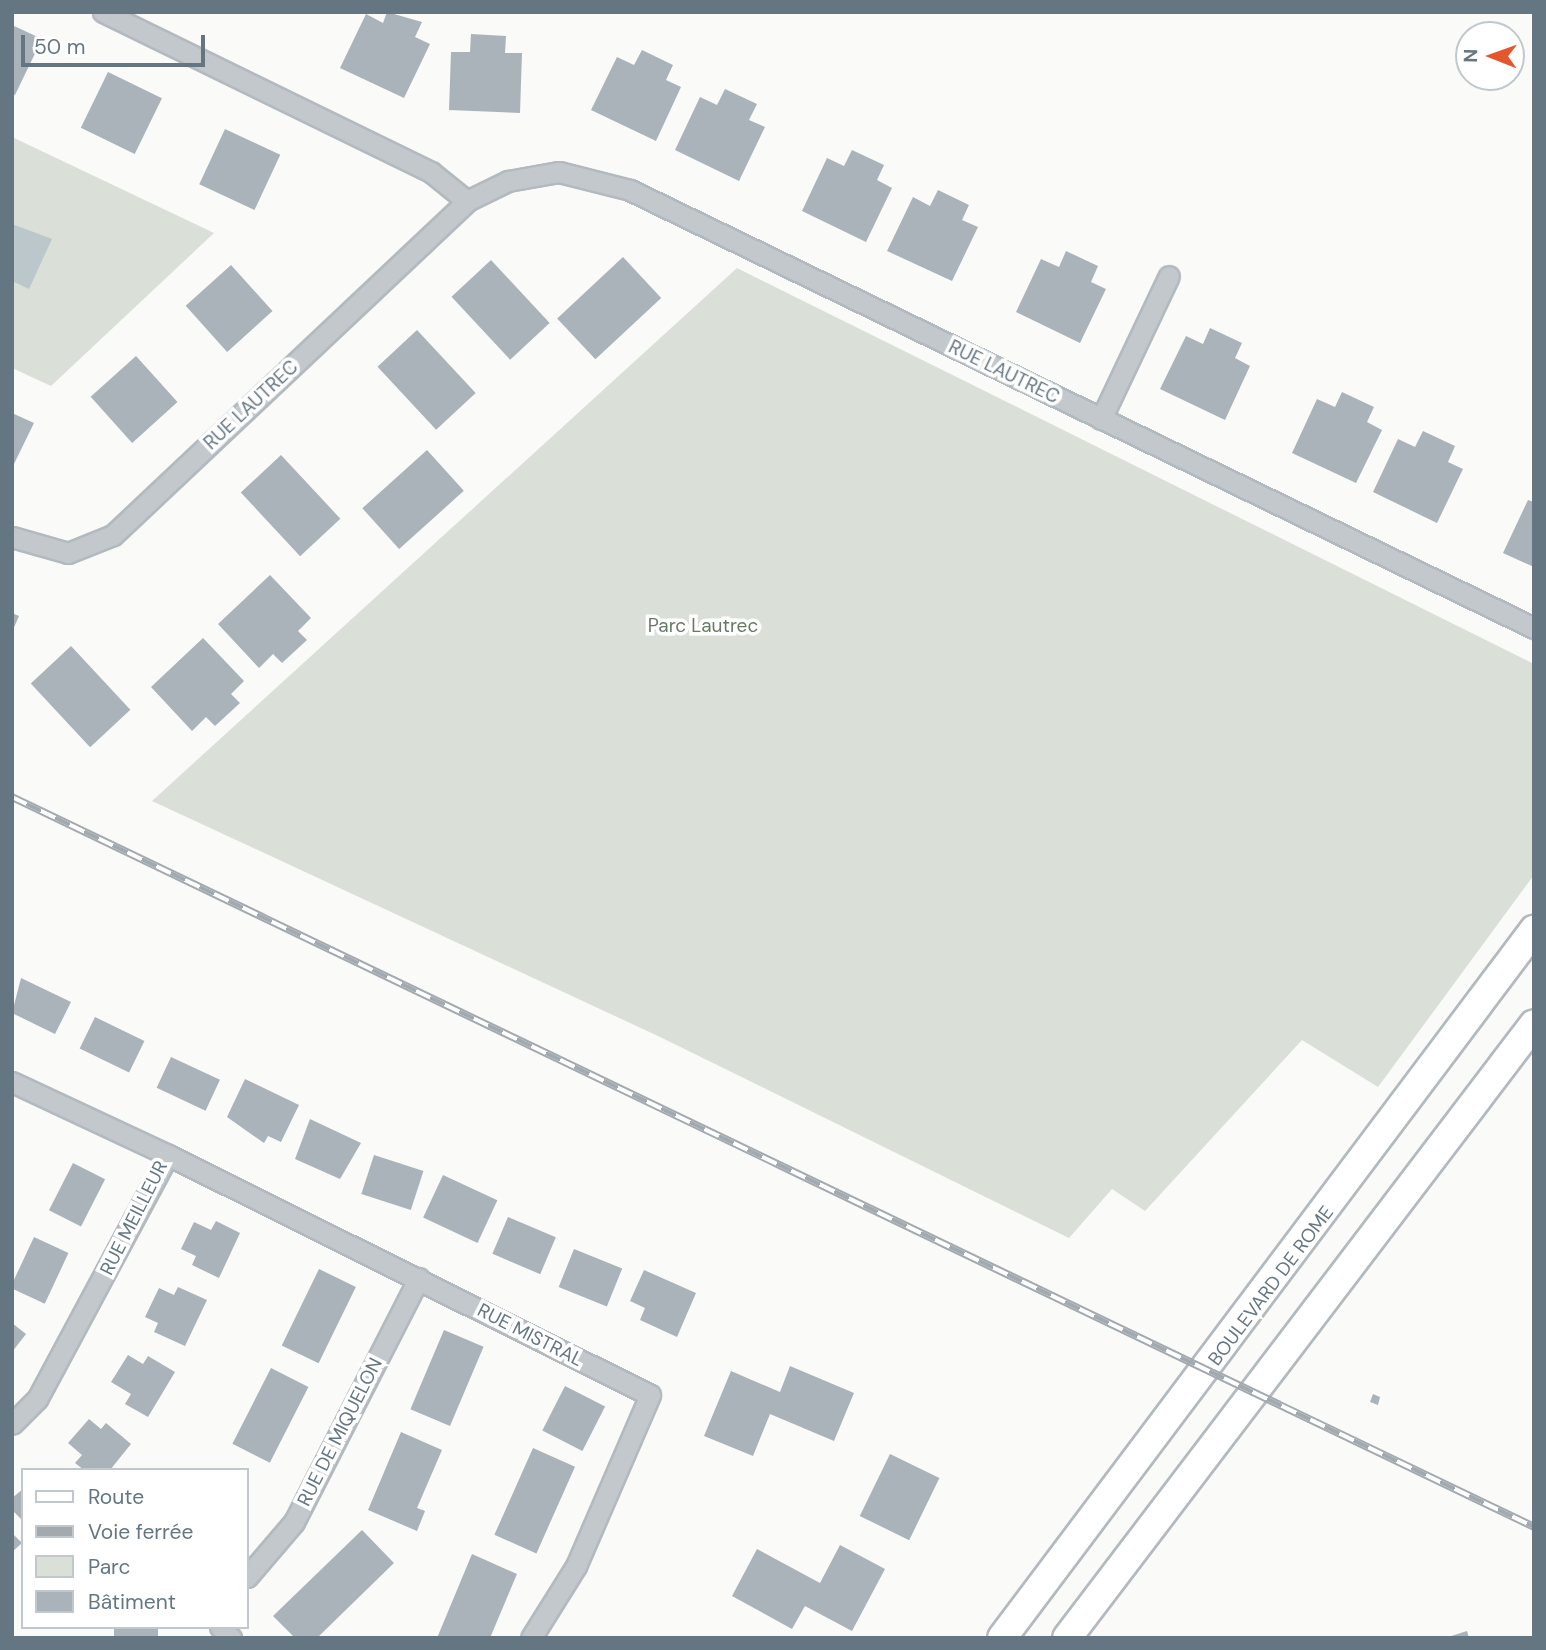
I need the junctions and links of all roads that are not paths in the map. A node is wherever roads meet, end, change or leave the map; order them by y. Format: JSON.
{"nodes":[{"id":1,"x":103,"y":12,"type":"edge"},
{"id":2,"x":467,"y":201,"type":"junction"},
{"id":3,"x":1169,"y":276,"type":"dead end"},
{"id":4,"x":1101,"y":419,"type":"junction"},
{"id":5,"x":12,"y":537,"type":"edge"},
{"id":6,"x":1534,"y":628,"type":"edge"},
{"id":7,"x":1534,"y":930,"type":"edge"},
{"id":8,"x":1534,"y":1024,"type":"edge"},
{"id":9,"x":12,"y":1082,"type":"edge"},
{"id":10,"x":168,"y":1155,"type":"junction"},
{"id":11,"x":419,"y":1278,"type":"junction"},
{"id":12,"x":12,"y":1424,"type":"edge"},
{"id":13,"x":248,"y":1576,"type":"edge"},
{"id":14,"x":531,"y":1638,"type":"edge"},
{"id":15,"x":1002,"y":1638,"type":"edge"},
{"id":16,"x":1067,"y":1638,"type":"edge"}],
"edges":[{"from":1,"to":2,"type":"street"},
{"from":2,"to":4,"type":"street","name":"RUE LAUTREC"},
{"from":2,"to":5,"type":"street","name":"RUE LAUTREC"},
{"from":3,"to":4,"type":"street"},
{"from":4,"to":6,"type":"street","name":"RUE LAUTREC"},
{"from":7,"to":15,"type":"main road","name":"BOULEVARD DE ROME"},
{"from":8,"to":16,"type":"main road"},
{"from":9,"to":10,"type":"street","name":"RUE MEILLEUR"},
{"from":10,"to":11,"type":"street","name":"RUE MISTRAL"},
{"from":10,"to":12,"type":"street","name":"RUE MEILLEUR"},
{"from":11,"to":13,"type":"street","name":"RUE DE MIQUELON"},
{"from":11,"to":14,"type":"street","name":"RUE MISTRAL"}]}
